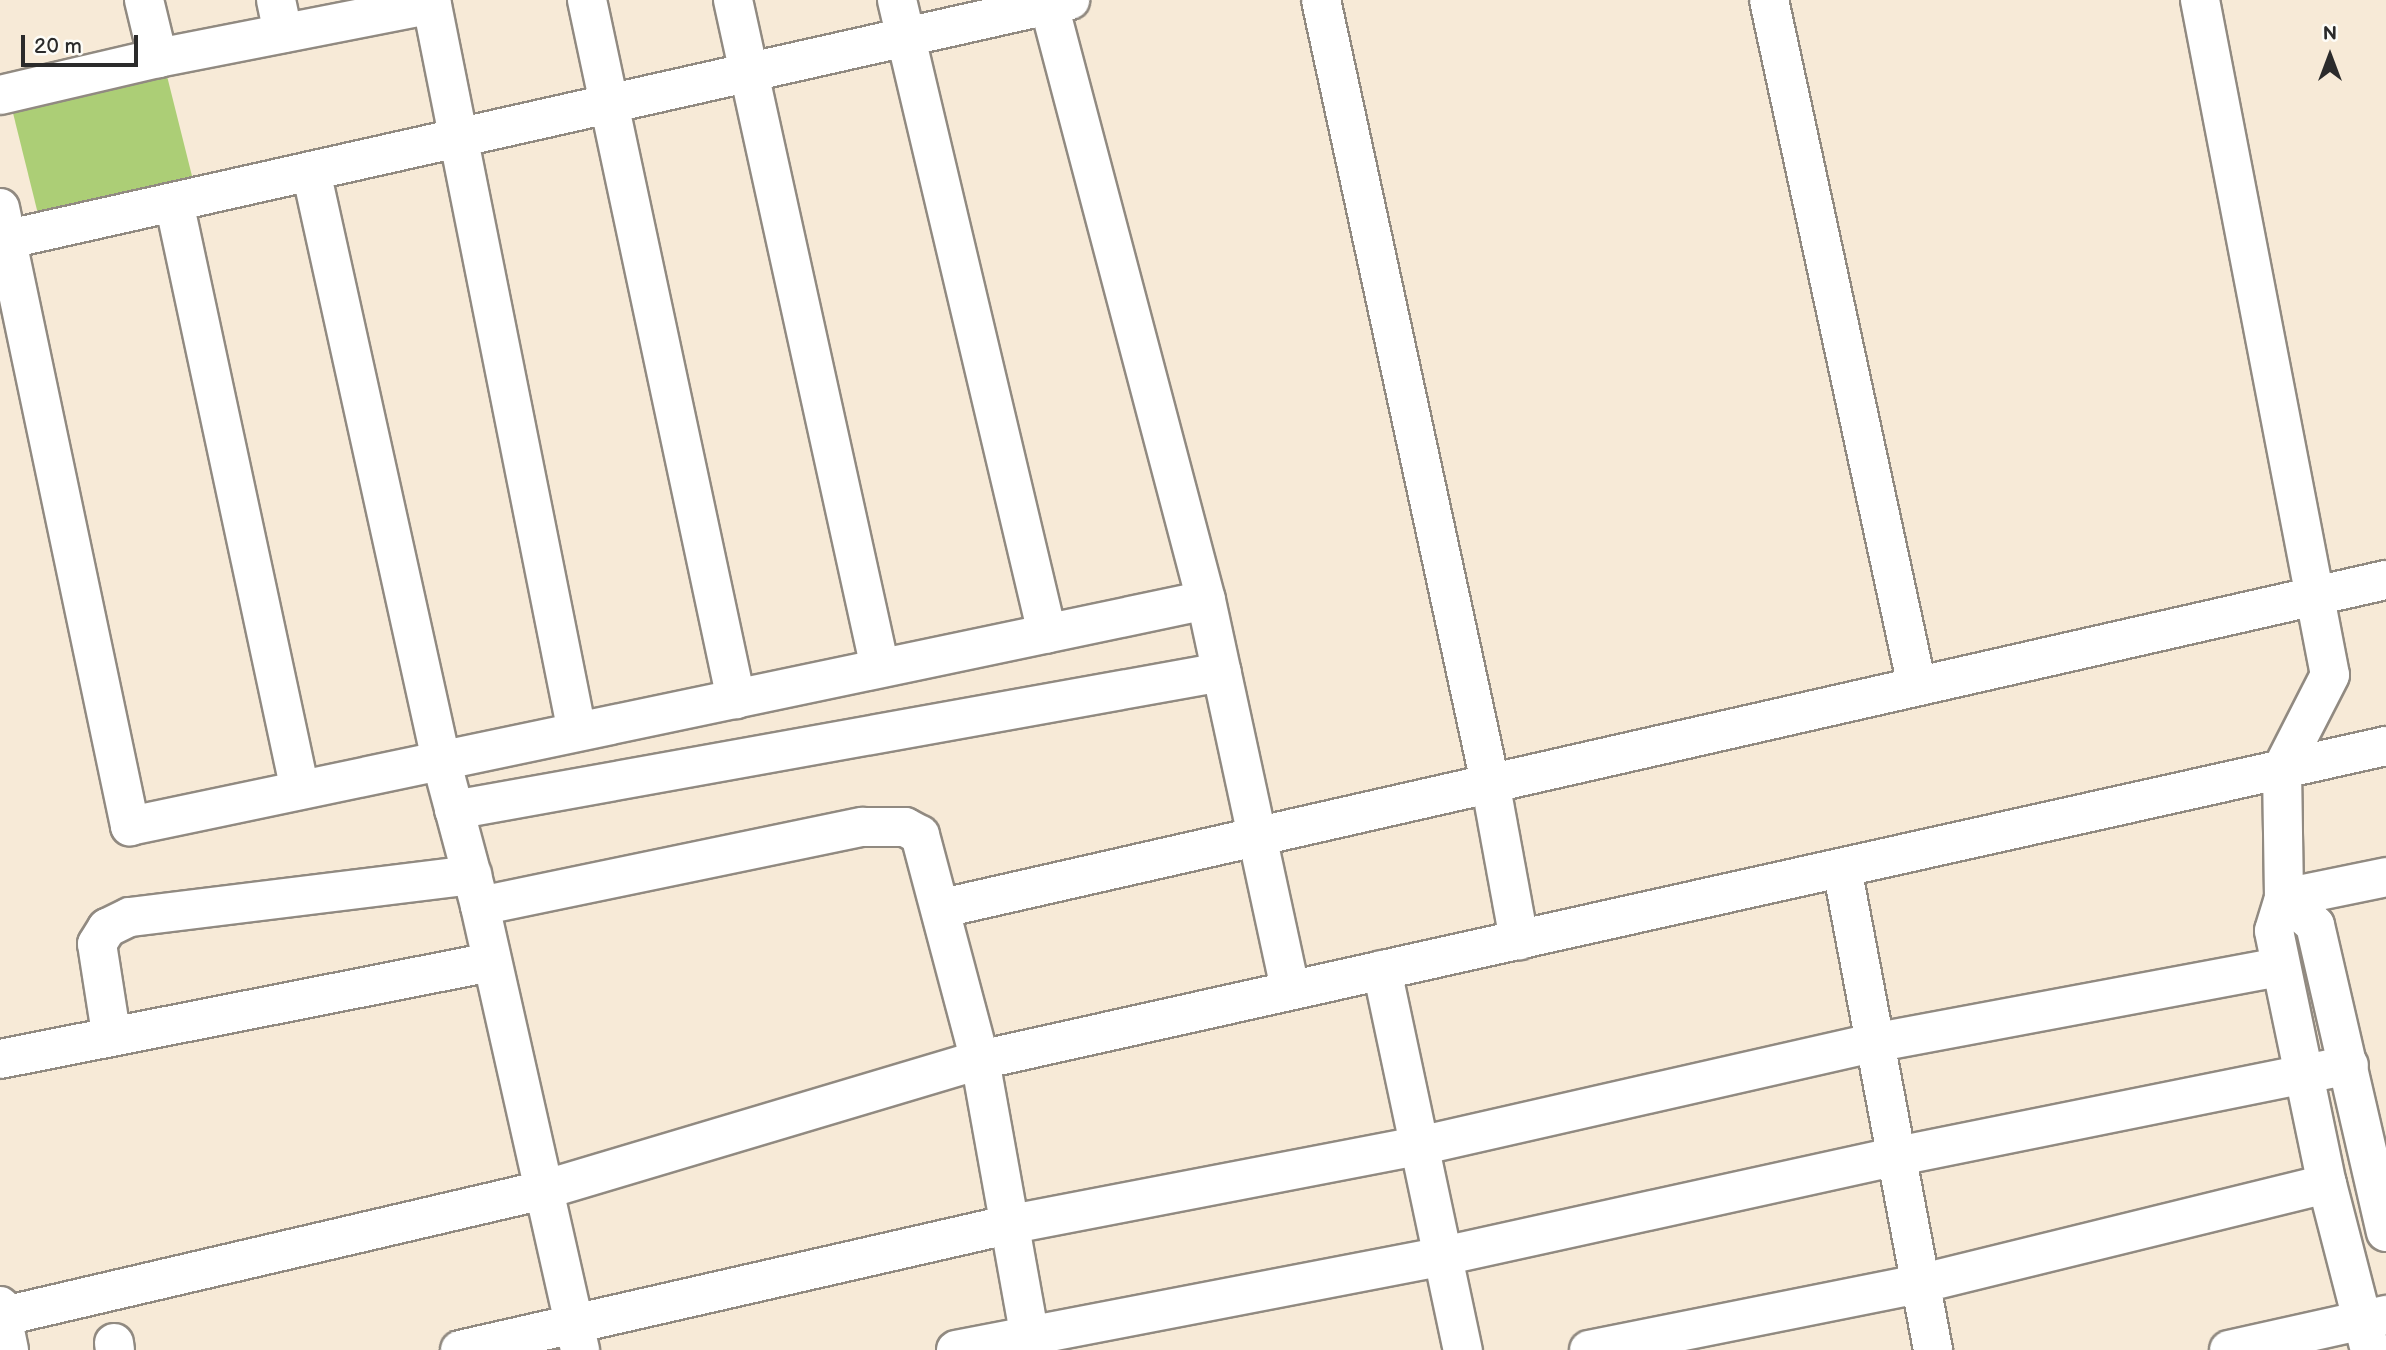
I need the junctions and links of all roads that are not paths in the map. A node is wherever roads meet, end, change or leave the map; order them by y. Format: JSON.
{"nodes":[{"id":1,"x":144,"y":0,"type":"edge"},
{"id":2,"x":587,"y":0,"type":"edge"},
{"id":3,"x":733,"y":0,"type":"edge"},
{"id":4,"x":897,"y":0,"type":"edge"},
{"id":5,"x":1321,"y":0,"type":"edge"},
{"id":6,"x":1769,"y":0,"type":"edge"},
{"id":7,"x":2200,"y":0,"type":"edge"},
{"id":8,"x":432,"y":2,"type":"edge"},
{"id":9,"x":1059,"y":2,"type":"edge"},
{"id":10,"x":280,"y":17,"type":"edge"},
{"id":11,"x":905,"y":37,"type":"junction"},
{"id":12,"x":158,"y":58,"type":"junction"},
{"id":13,"x":748,"y":73,"type":"junction"},
{"id":14,"x":0,"y":95,"type":"edge"},
{"id":15,"x":607,"y":105,"type":"junction"},
{"id":16,"x":458,"y":138,"type":"junction"},
{"id":17,"x":312,"y":171,"type":"junction"},
{"id":18,"x":174,"y":202,"type":"junction"},
{"id":19,"x":2,"y":229,"type":"edge"},
{"id":20,"x":2386,"y":580,"type":"edge"},
{"id":21,"x":2315,"y":596,"type":"junction"},
{"id":22,"x":1206,"y":600,"type":"junction"},
{"id":23,"x":1047,"y":634,"type":"junction"},
{"id":24,"x":880,"y":668,"type":"junction"},
{"id":25,"x":1222,"y":672,"type":"junction"},
{"id":26,"x":1917,"y":686,"type":"junction"},
{"id":27,"x":736,"y":699,"type":"junction"},
{"id":28,"x":577,"y":732,"type":"junction"},
{"id":29,"x":2386,"y":746,"type":"edge"},
{"id":30,"x":441,"y":760,"type":"junction"},
{"id":31,"x":2282,"y":769,"type":"junction"},
{"id":32,"x":1491,"y":787,"type":"junction"},
{"id":33,"x":300,"y":790,"type":"junction"},
{"id":34,"x":454,"y":810,"type":"junction"},
{"id":35,"x":1256,"y":835,"type":"junction"},
{"id":36,"x":1842,"y":868,"type":"junction"},
{"id":37,"x":2386,"y":877,"type":"edge"},
{"id":38,"x":476,"y":891,"type":"junction"},
{"id":39,"x":2284,"y":898,"type":"junction"},
{"id":40,"x":943,"y":908,"type":"junction"},
{"id":41,"x":1519,"y":940,"type":"junction"},
{"id":42,"x":491,"y":962,"type":"junction"},
{"id":43,"x":2280,"y":967,"type":"junction"},
{"id":44,"x":1381,"y":970,"type":"junction"},
{"id":45,"x":1290,"y":990,"type":"junction"},
{"id":46,"x":111,"y":1033,"type":"junction"},
{"id":47,"x":1873,"y":1043,"type":"junction"},
{"id":48,"x":0,"y":1059,"type":"edge"},
{"id":49,"x":980,"y":1060,"type":"junction"},
{"id":50,"x":2349,"y":1065,"type":"junction"},
{"id":51,"x":2306,"y":1074,"type":"junction"},
{"id":52,"x":1419,"y":1146,"type":"junction"},
{"id":53,"x":1893,"y":1157,"type":"junction"},
{"id":54,"x":2328,"y":1184,"type":"junction"},
{"id":55,"x":543,"y":1190,"type":"junction"},
{"id":56,"x":1007,"y":1225,"type":"junction"},
{"id":57,"x":2386,"y":1232,"type":"edge"},
{"id":58,"x":1443,"y":1255,"type":"junction"},
{"id":59,"x":1919,"y":1284,"type":"junction"},
{"id":60,"x":3,"y":1322,"type":"edge"},
{"id":61,"x":2374,"y":1328,"type":"edge"},
{"id":62,"x":578,"y":1338,"type":"edge"},
{"id":63,"x":1031,"y":1342,"type":"edge"},
{"id":64,"x":460,"y":1350,"type":"edge"},
{"id":65,"x":957,"y":1350,"type":"edge"},
{"id":66,"x":1464,"y":1350,"type":"edge"},
{"id":67,"x":1589,"y":1350,"type":"edge"},
{"id":68,"x":1933,"y":1350,"type":"edge"},
{"id":69,"x":2229,"y":1350,"type":"edge"}],
"edges":[{"from":1,"to":12,"type":"street"},
{"from":2,"to":15,"type":"street"},
{"from":3,"to":13,"type":"street"},
{"from":4,"to":11,"type":"street"},
{"from":5,"to":32,"type":"street"},
{"from":6,"to":26,"type":"street"},
{"from":7,"to":21,"type":"street"},
{"from":8,"to":10,"type":"street"},
{"from":8,"to":16,"type":"street"},
{"from":9,"to":11,"type":"street"},
{"from":9,"to":22,"type":"street"},
{"from":10,"to":12,"type":"street"},
{"from":11,"to":13,"type":"street"},
{"from":11,"to":23,"type":"street"},
{"from":12,"to":14,"type":"street"},
{"from":13,"to":15,"type":"street"},
{"from":13,"to":24,"type":"street"},
{"from":15,"to":16,"type":"street"},
{"from":15,"to":27,"type":"street"},
{"from":16,"to":17,"type":"street"},
{"from":16,"to":28,"type":"street"},
{"from":17,"to":18,"type":"street"},
{"from":17,"to":30,"type":"street"},
{"from":18,"to":19,"type":"street"},
{"from":18,"to":33,"type":"street"},
{"from":19,"to":33,"type":"street"},
{"from":20,"to":21,"type":"street"},
{"from":21,"to":26,"type":"street"},
{"from":21,"to":31,"type":"street"},
{"from":22,"to":23,"type":"street"},
{"from":22,"to":25,"type":"street"},
{"from":23,"to":24,"type":"street"},
{"from":24,"to":27,"type":"street"},
{"from":25,"to":34,"type":"street"},
{"from":25,"to":35,"type":"street"},
{"from":26,"to":32,"type":"street"},
{"from":27,"to":28,"type":"street"},
{"from":28,"to":30,"type":"street"},
{"from":29,"to":31,"type":"street"},
{"from":30,"to":33,"type":"street"},
{"from":30,"to":34,"type":"street"},
{"from":31,"to":36,"type":"street"},
{"from":31,"to":39,"type":"street"},
{"from":32,"to":35,"type":"street"},
{"from":32,"to":41,"type":"street"},
{"from":34,"to":38,"type":"street"},
{"from":35,"to":40,"type":"street"},
{"from":35,"to":45,"type":"street"},
{"from":36,"to":41,"type":"street"},
{"from":36,"to":47,"type":"street"},
{"from":37,"to":39,"type":"street"},
{"from":38,"to":40,"type":"street"},
{"from":38,"to":42,"type":"street"},
{"from":38,"to":46,"type":"street"},
{"from":39,"to":43,"type":"street"},
{"from":39,"to":50,"type":"street"},
{"from":40,"to":49,"type":"street"},
{"from":41,"to":44,"type":"street"},
{"from":42,"to":46,"type":"street"},
{"from":42,"to":55,"type":"street"},
{"from":43,"to":47,"type":"street"},
{"from":43,"to":51,"type":"street"},
{"from":44,"to":45,"type":"street"},
{"from":44,"to":52,"type":"street"},
{"from":45,"to":49,"type":"street"},
{"from":46,"to":48,"type":"street"},
{"from":47,"to":52,"type":"street"},
{"from":47,"to":53,"type":"street"},
{"from":49,"to":55,"type":"street"},
{"from":49,"to":56,"type":"street"},
{"from":50,"to":51,"type":"street"},
{"from":50,"to":57,"type":"street"},
{"from":51,"to":53,"type":"street"},
{"from":51,"to":54,"type":"street"},
{"from":52,"to":56,"type":"street"},
{"from":52,"to":58,"type":"street"},
{"from":53,"to":58,"type":"street"},
{"from":53,"to":59,"type":"street"},
{"from":54,"to":59,"type":"street"},
{"from":54,"to":61,"type":"street"},
{"from":55,"to":60,"type":"street"},
{"from":55,"to":62,"type":"street"},
{"from":56,"to":62,"type":"street"},
{"from":56,"to":63,"type":"street"},
{"from":58,"to":63,"type":"street"},
{"from":58,"to":66,"type":"street"},
{"from":59,"to":67,"type":"street"},
{"from":59,"to":68,"type":"street"},
{"from":61,"to":69,"type":"street"},
{"from":62,"to":64,"type":"street"},
{"from":63,"to":65,"type":"street"}]}
